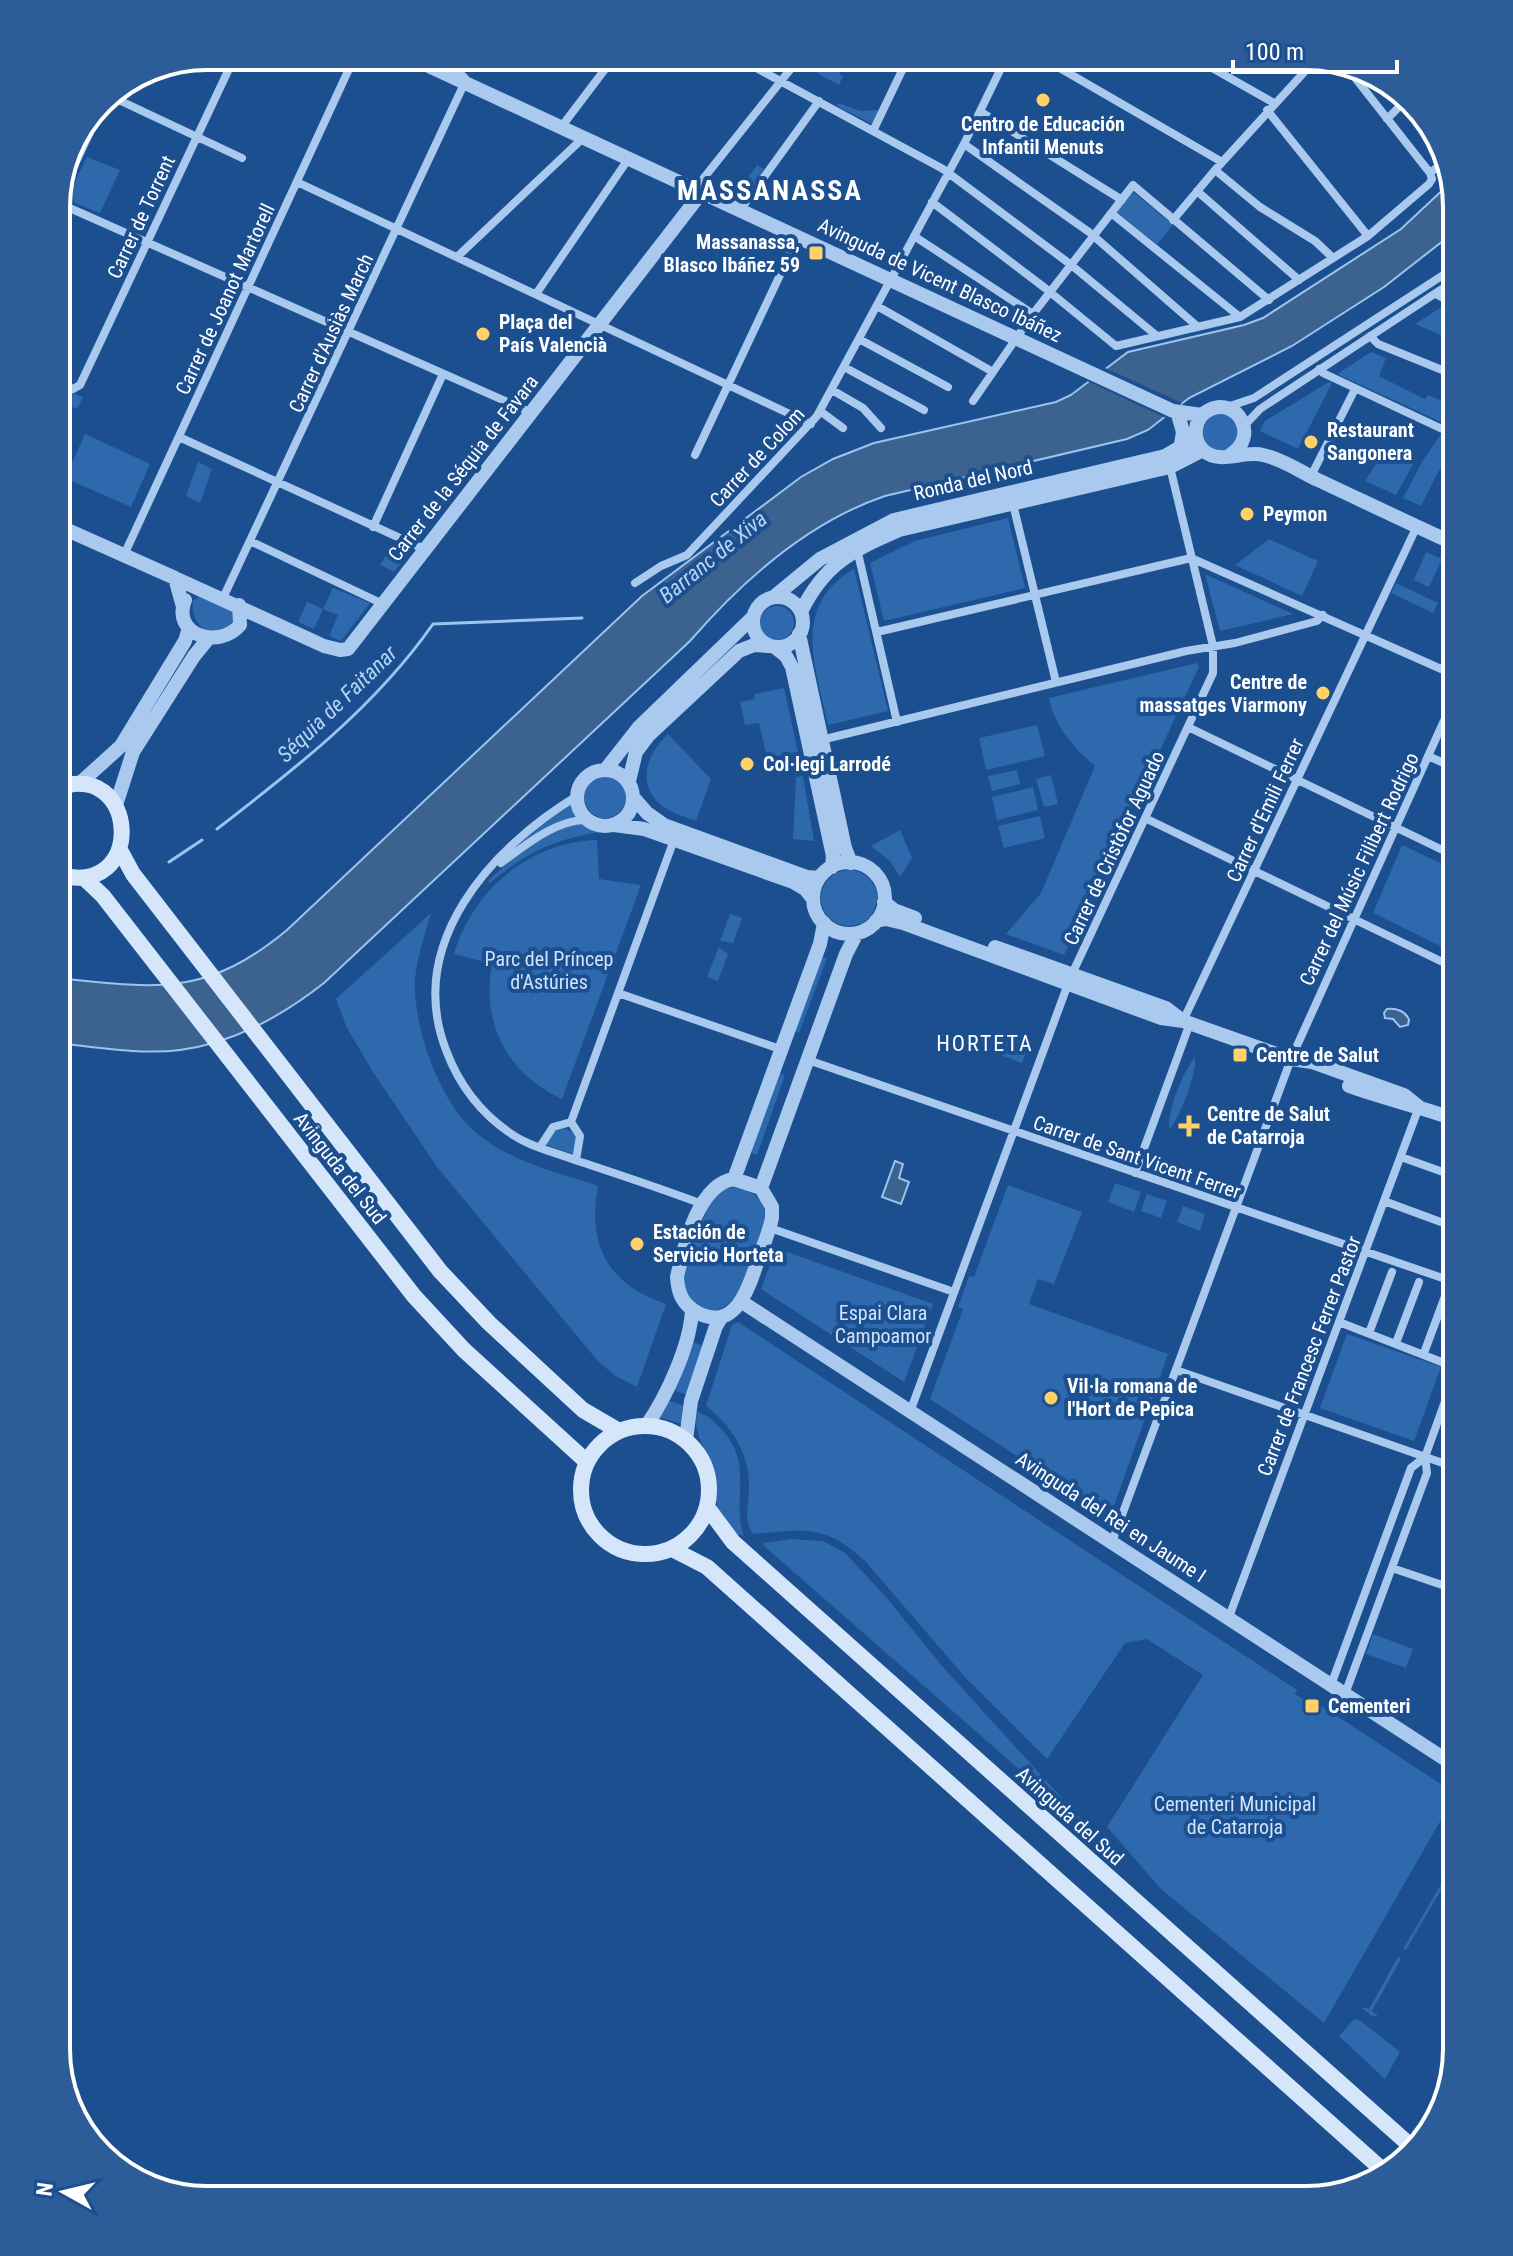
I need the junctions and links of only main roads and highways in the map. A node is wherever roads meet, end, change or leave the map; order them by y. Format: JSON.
{"nodes":[{"id":1,"x":70,"y":786,"type":"edge"},
{"id":2,"x":120,"y":850,"type":"junction"},
{"id":3,"x":70,"y":878,"type":"edge"},
{"id":4,"x":84,"y":878,"type":"junction"},
{"id":5,"x":619,"y":1431,"type":"junction"},
{"id":6,"x":587,"y":1462,"type":"junction"},
{"id":7,"x":707,"y":1507,"type":"junction"},
{"id":8,"x":672,"y":1549,"type":"junction"},
{"id":9,"x":1406,"y":2142,"type":"edge"},
{"id":10,"x":1378,"y":2166,"type":"edge"}],
"edges":[{"from":1,"to":2,"type":"main road"},
{"from":2,"to":4,"type":"main road"},
{"from":2,"to":5,"type":"main road","name":"Avinguda del Sud"},
{"from":3,"to":4,"type":"main road"},
{"from":4,"to":6,"type":"main road","name":"Avinguda del Sud"},
{"from":5,"to":6,"type":"main road"},
{"from":5,"to":7,"type":"main road"},
{"from":6,"to":8,"type":"main road"},
{"from":7,"to":8,"type":"main road"},
{"from":7,"to":9,"type":"main road","name":"Avinguda del Sud"},
{"from":8,"to":10,"type":"main road"}]}
